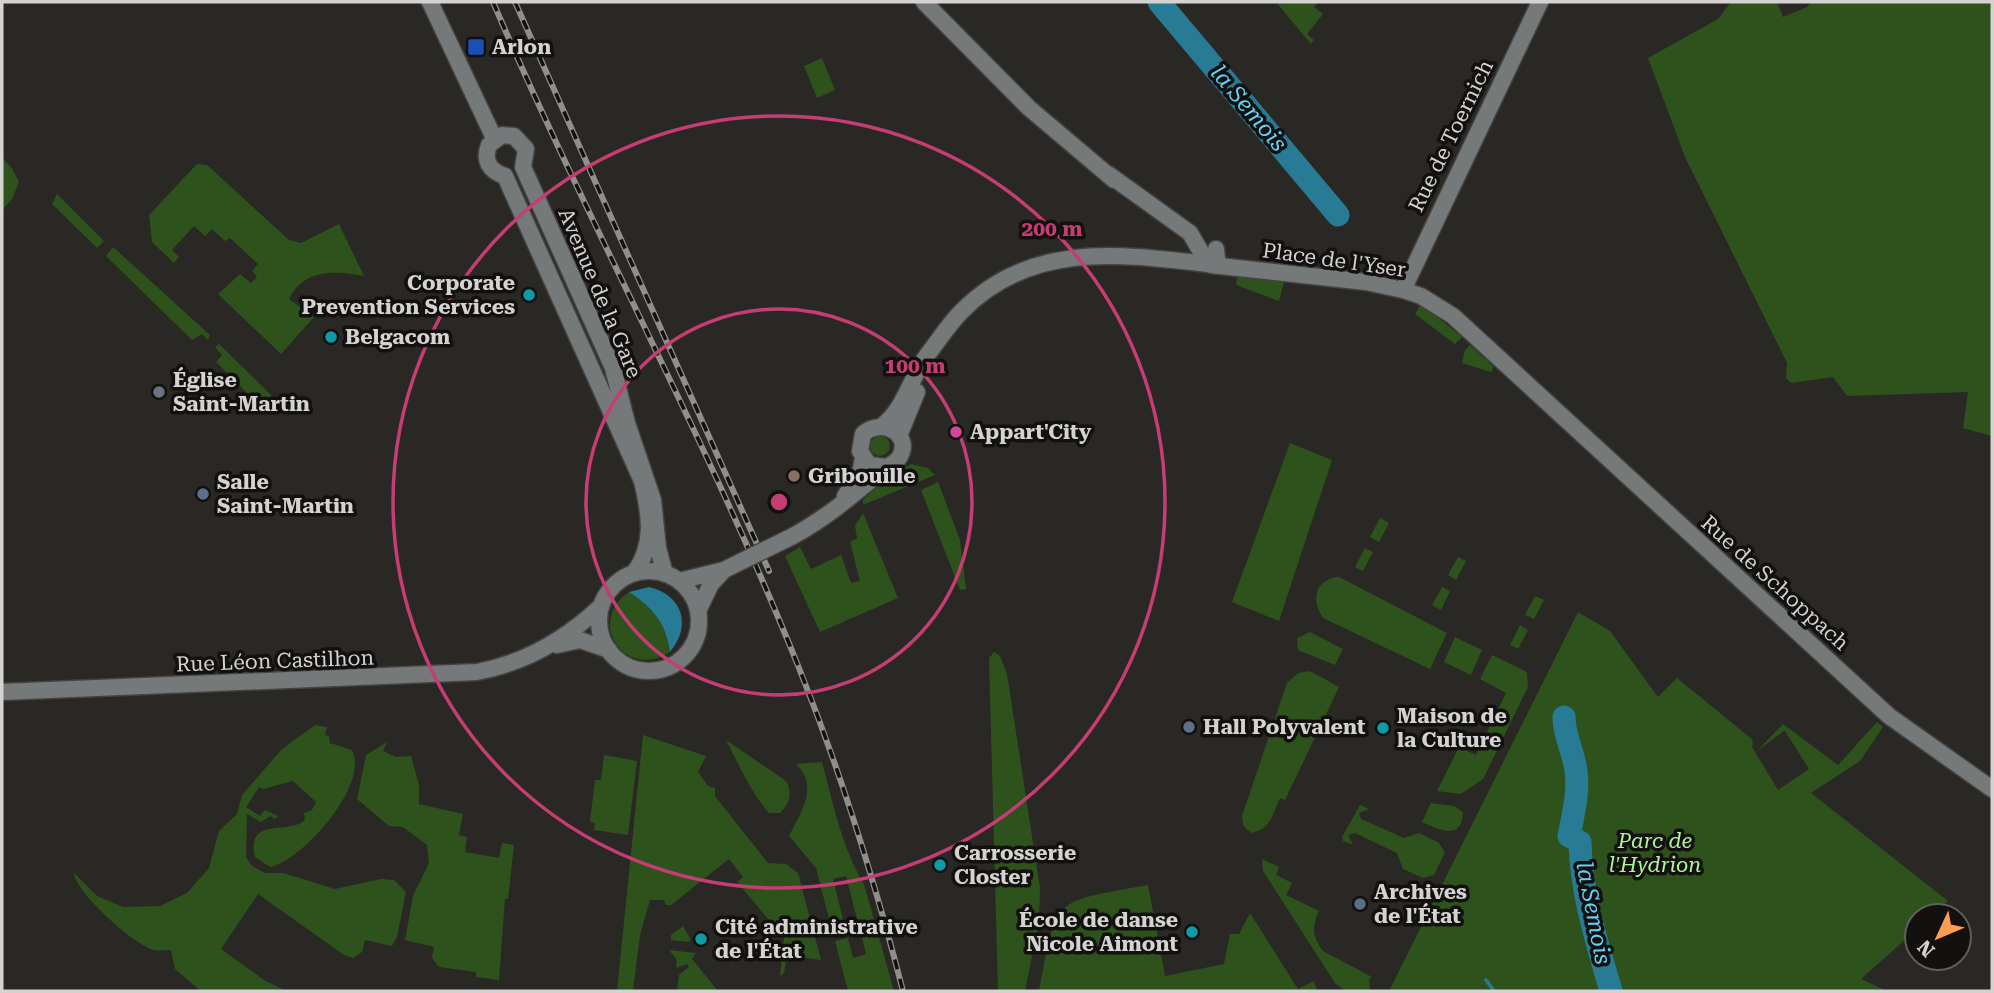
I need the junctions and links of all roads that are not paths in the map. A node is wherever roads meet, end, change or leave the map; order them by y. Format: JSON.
{"nodes":[{"id":1,"x":429,"y":2,"type":"edge"},
{"id":2,"x":924,"y":2,"type":"edge"},
{"id":3,"x":1541,"y":2,"type":"edge"},
{"id":4,"x":490,"y":144,"type":"junction"},
{"id":5,"x":1082,"y":153,"type":"junction"},
{"id":6,"x":1108,"y":174,"type":"junction"},
{"id":7,"x":1171,"y":260,"type":"junction"},
{"id":8,"x":1212,"y":260,"type":"junction"},
{"id":9,"x":1403,"y":290,"type":"junction"},
{"id":10,"x":936,"y":344,"type":"junction"},
{"id":11,"x":1540,"y":395,"type":"joint"},
{"id":12,"x":883,"y":425,"type":"junction"},
{"id":13,"x":899,"y":436,"type":"junction"},
{"id":14,"x":863,"y":458,"type":"junction"},
{"id":15,"x":886,"y":467,"type":"junction"},
{"id":16,"x":837,"y":508,"type":"junction"},
{"id":17,"x":724,"y":570,"type":"junction"},
{"id":18,"x":634,"y":573,"type":"junction"},
{"id":19,"x":672,"y":577,"type":"junction"},
{"id":20,"x":601,"y":606,"type":"junction"},
{"id":21,"x":698,"y":611,"type":"junction"},
{"id":22,"x":544,"y":649,"type":"junction"},
{"id":23,"x":609,"y":650,"type":"junction"},
{"id":24,"x":2,"y":692,"type":"edge"},
{"id":25,"x":1992,"y":789,"type":"edge"}],
"edges":[{"from":1,"to":4,"type":"main road","name":"Avenue de la Gare"},
{"from":2,"to":5,"type":"main road"},
{"from":3,"to":9,"type":"main road","name":"Rue de Toernich"},
{"from":4,"to":18,"type":"main road","name":"Avenue de la Gare"},
{"from":4,"to":19,"type":"main road","name":"Avenue de la Gare"},
{"from":5,"to":6,"type":"main road"},
{"from":5,"to":8,"type":"main road"},
{"from":6,"to":7,"type":"main road"},
{"from":6,"to":8,"type":"main road"},
{"from":7,"to":8,"type":"main road"},
{"from":7,"to":10,"type":"main road"},
{"from":8,"to":9,"type":"main road","name":"Place de l'Yser"},
{"from":9,"to":11,"type":"main road","name":"Place de l'Yser"},
{"from":10,"to":12,"type":"main road"},
{"from":10,"to":13,"type":"main road"},
{"from":11,"to":25,"type":"main road","name":"Rue de Schoppach"},
{"from":12,"to":13,"type":"main road"},
{"from":12,"to":14,"type":"main road"},
{"from":13,"to":15,"type":"main road"},
{"from":14,"to":15,"type":"main road"},
{"from":14,"to":16,"type":"main road"},
{"from":15,"to":16,"type":"main road"},
{"from":16,"to":17,"type":"main road","bridge":true},
{"from":17,"to":19,"type":"main road"},
{"from":17,"to":21,"type":"main road"},
{"from":18,"to":19,"type":"main road"},
{"from":18,"to":20,"type":"main road"},
{"from":19,"to":21,"type":"main road"},
{"from":20,"to":22,"type":"main road","name":"Rue Léon Castilhon"},
{"from":20,"to":23,"type":"main road"},
{"from":21,"to":23,"type":"main road"},
{"from":22,"to":23,"type":"main road","name":"Rue Léon Castilhon"},
{"from":22,"to":24,"type":"main road","name":"Rue Léon Castilhon"}]}
